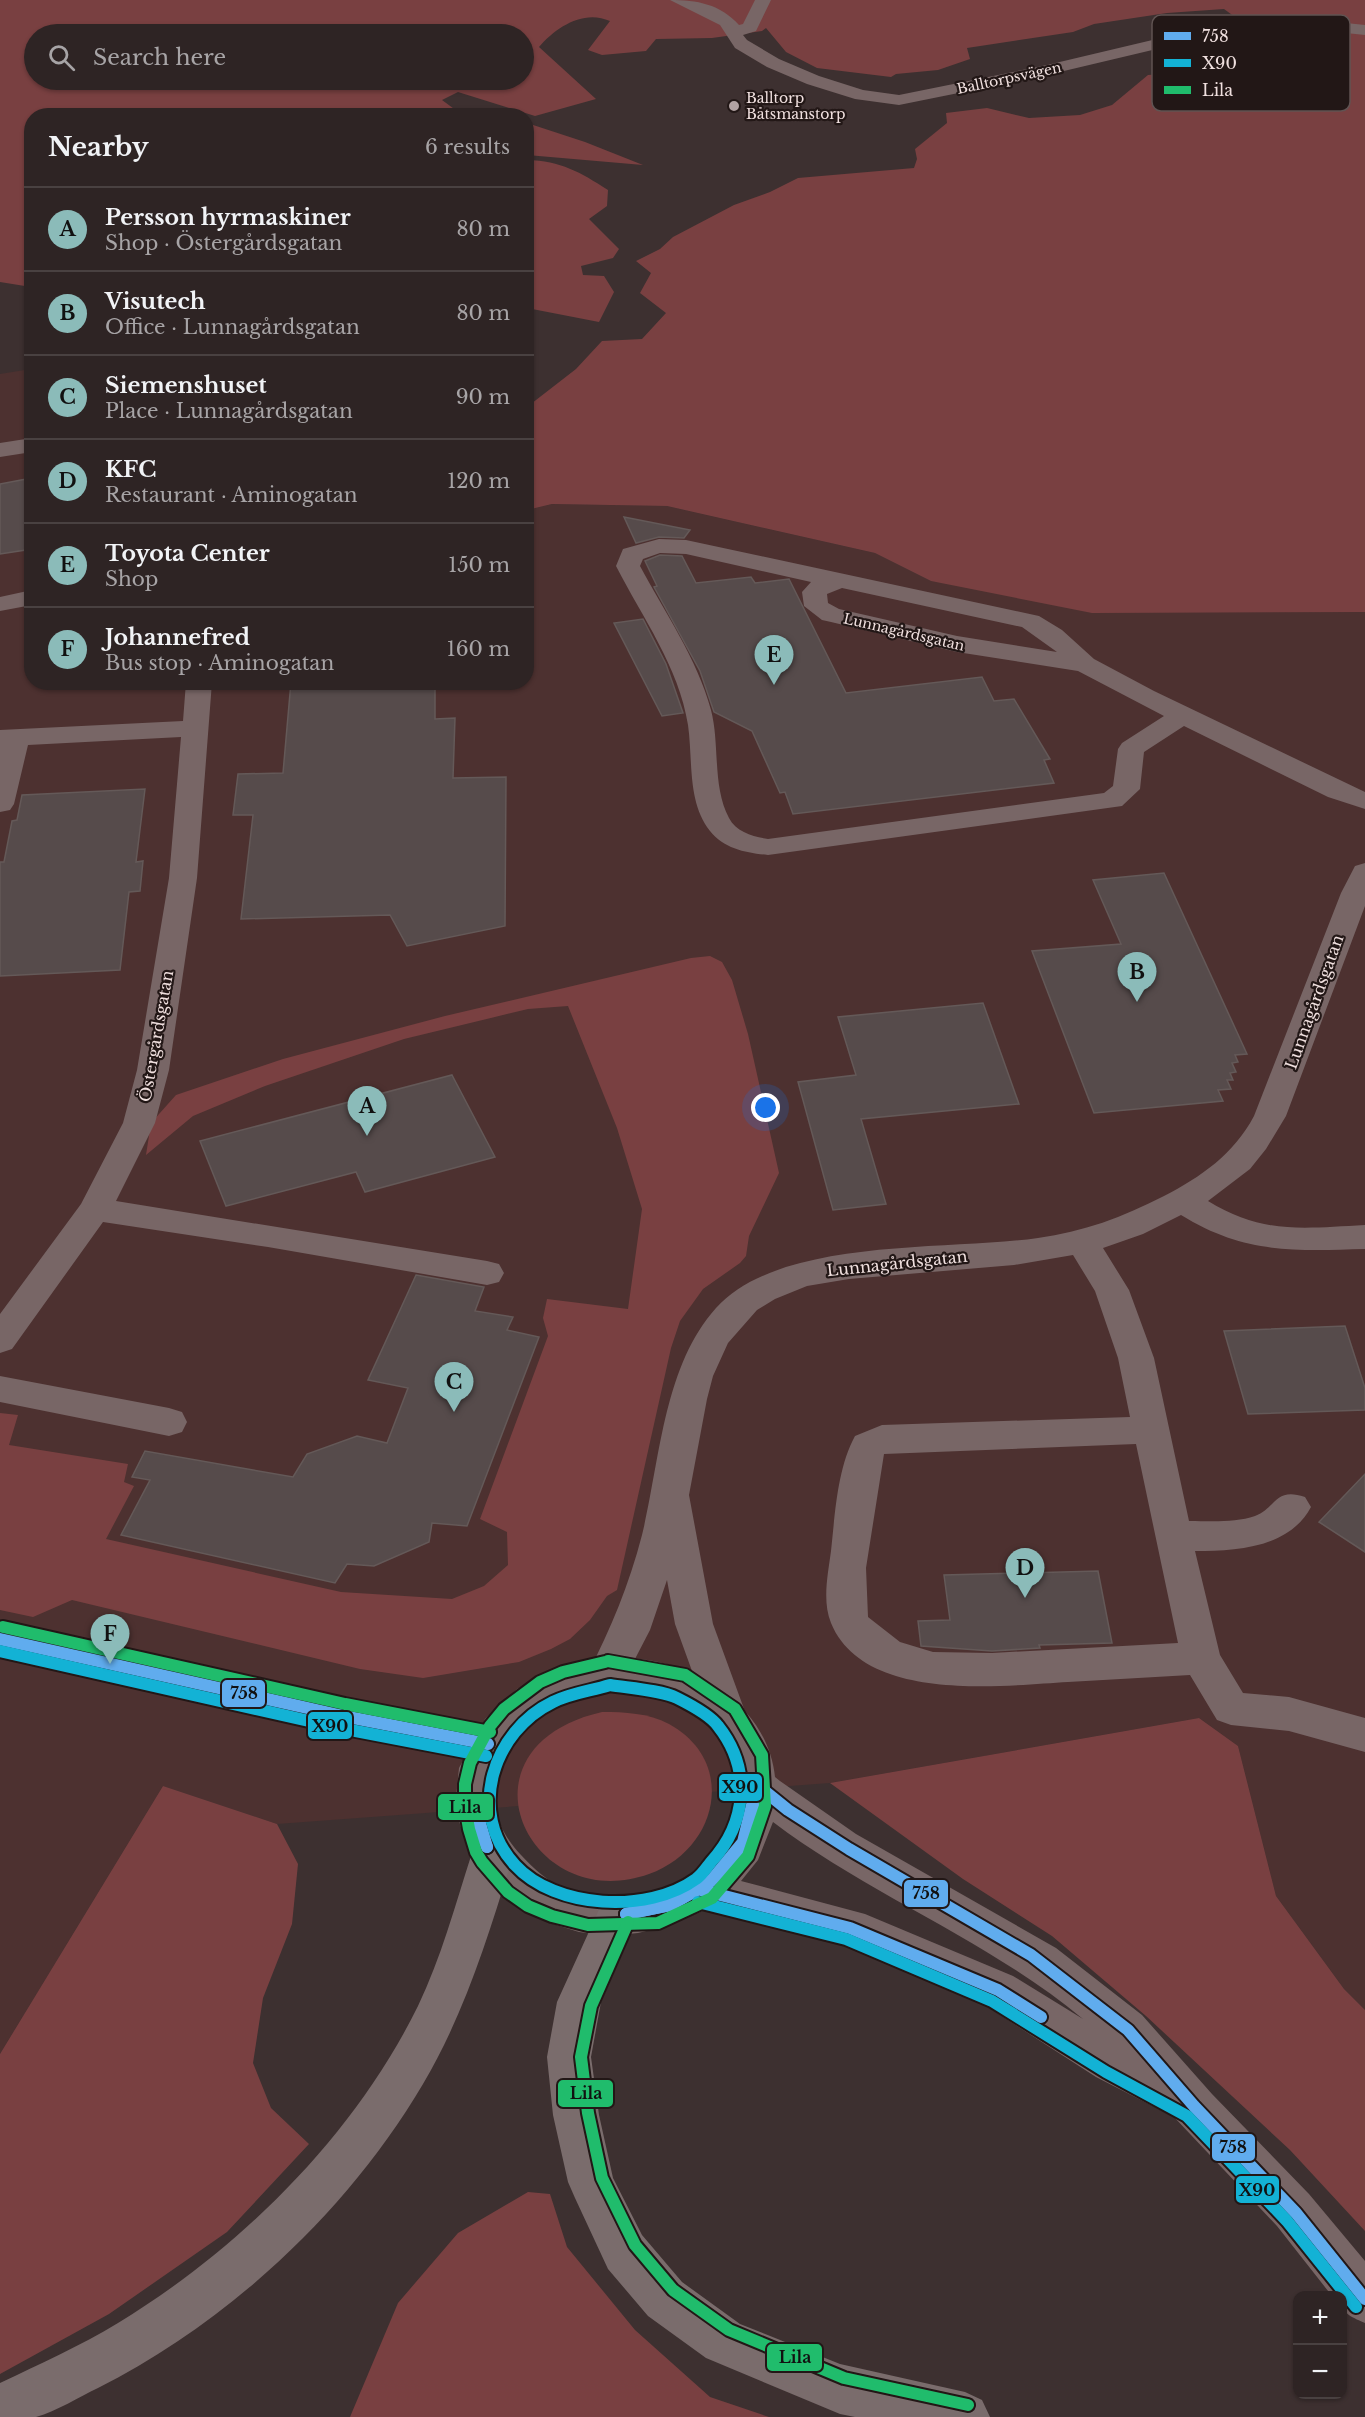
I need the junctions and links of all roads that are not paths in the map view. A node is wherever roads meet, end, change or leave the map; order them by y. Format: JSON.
{"nodes":[{"id":1,"x":678,"y":0,"type":"edge"},
{"id":2,"x":763,"y":0,"type":"edge"},
{"id":3,"x":1350,"y":29,"type":"edge"},
{"id":4,"x":1365,"y":30,"type":"edge"},
{"id":5,"x":733,"y":33,"type":"junction"},
{"id":6,"x":1152,"y":49,"type":"edge"},
{"id":7,"x":24,"y":446,"type":"edge"},
{"id":8,"x":0,"y":450,"type":"edge"},
{"id":9,"x":842,"y":581,"type":"junction"},
{"id":10,"x":24,"y":599,"type":"edge"},
{"id":11,"x":0,"y":604,"type":"edge"},
{"id":12,"x":1085,"y":664,"type":"junction"},
{"id":13,"x":198,"y":690,"type":"edge"},
{"id":14,"x":1182,"y":716,"type":"junction"},
{"id":15,"x":195,"y":728,"type":"junction"},
{"id":16,"x":8,"y":738,"type":"edge"},
{"id":17,"x":1365,"y":801,"type":"edge"},
{"id":18,"x":0,"y":804,"type":"edge"},
{"id":19,"x":1365,"y":872,"type":"edge"},
{"id":20,"x":1356,"y":913,"type":"edge"},
{"id":21,"x":1183,"y":1201,"type":"junction"},
{"id":22,"x":95,"y":1209,"type":"junction"},
{"id":23,"x":1365,"y":1237,"type":"edge"},
{"id":24,"x":1082,"y":1242,"type":"junction"},
{"id":25,"x":488,"y":1273,"type":"dead end"},
{"id":26,"x":0,"y":1340,"type":"edge"},
{"id":27,"x":0,"y":1389,"type":"edge"},
{"id":28,"x":169,"y":1422,"type":"dead end"},
{"id":29,"x":1150,"y":1430,"type":"junction"},
{"id":30,"x":671,"y":1490,"type":"junction"},
{"id":31,"x":1292,"y":1507,"type":"dead end"},
{"id":32,"x":1173,"y":1536,"type":"junction"},
{"id":33,"x":0,"y":1639,"type":"edge"},
{"id":34,"x":1201,"y":1658,"type":"junction"},
{"id":35,"x":608,"y":1673,"type":"junction"},
{"id":36,"x":727,"y":1717,"type":"junction"},
{"id":37,"x":1365,"y":1735,"type":"edge"},
{"id":38,"x":488,"y":1744,"type":"junction"},
{"id":39,"x":757,"y":1785,"type":"junction"},
{"id":40,"x":492,"y":1856,"type":"junction"},
{"id":41,"x":701,"y":1890,"type":"junction"},
{"id":42,"x":617,"y":1917,"type":"junction"},
{"id":43,"x":1194,"y":2106,"type":"junction"},
{"id":44,"x":1365,"y":2299,"type":"edge"},
{"id":45,"x":0,"y":2408,"type":"edge"},
{"id":46,"x":965,"y":2417,"type":"edge"}],
"edges":[{"from":1,"to":5,"type":"street","name":"Balltorpsvägen"},
{"from":2,"to":5,"type":"street"},
{"from":3,"to":4,"type":"street","name":"Balltorpsvägen"},
{"from":5,"to":6,"type":"street","name":"Balltorpsvägen"},
{"from":7,"to":8,"type":"street"},
{"from":9,"to":12,"type":"street","name":"Lunnagårdsgatan"},
{"from":9,"to":12,"type":"street","name":"Lunnagårdsgatan"},
{"from":9,"to":14,"type":"street"},
{"from":10,"to":11,"type":"street"},
{"from":12,"to":14,"type":"street","name":"Lunnagårdsgatan"},
{"from":13,"to":15,"type":"street","name":"Östergårdsgatan"},
{"from":14,"to":17,"type":"street","name":"Lunnagårdsgatan"},
{"from":15,"to":16,"type":"street"},
{"from":15,"to":22,"type":"street","name":"Östergårdsgatan"},
{"from":16,"to":18,"type":"street"},
{"from":19,"to":20,"type":"street","name":"Lunnagårdsgatan"},
{"from":20,"to":21,"type":"street","name":"Lunnagårdsgatan"},
{"from":21,"to":23,"type":"street"},
{"from":21,"to":24,"type":"street","name":"Lunnagårdsgatan"},
{"from":22,"to":25,"type":"street"},
{"from":22,"to":26,"type":"street","name":"Östergårdsgatan"},
{"from":24,"to":29,"type":"street"},
{"from":24,"to":30,"type":"street","name":"Lunnagårdsgatan"},
{"from":27,"to":28,"type":"street"},
{"from":29,"to":32,"type":"street"},
{"from":29,"to":34,"type":"street"},
{"from":30,"to":35,"type":"street","name":"Lunnagårdsgatan"},
{"from":30,"to":36,"type":"street","name":"Lunnagårdsgatan"},
{"from":31,"to":32,"type":"street"},
{"from":32,"to":34,"type":"street"},
{"from":33,"to":38,"type":"street"},
{"from":34,"to":37,"type":"street"},
{"from":35,"to":36,"type":"street"},
{"from":35,"to":38,"type":"street"},
{"from":36,"to":39,"type":"street"},
{"from":38,"to":40,"type":"street"},
{"from":39,"to":41,"type":"street"},
{"from":39,"to":43,"type":"street"},
{"from":40,"to":42,"type":"street"},
{"from":40,"to":45,"type":"highway"},
{"from":41,"to":42,"type":"street"},
{"from":41,"to":43,"type":"street"},
{"from":42,"to":46,"type":"highway"},
{"from":43,"to":44,"type":"street"}]}
